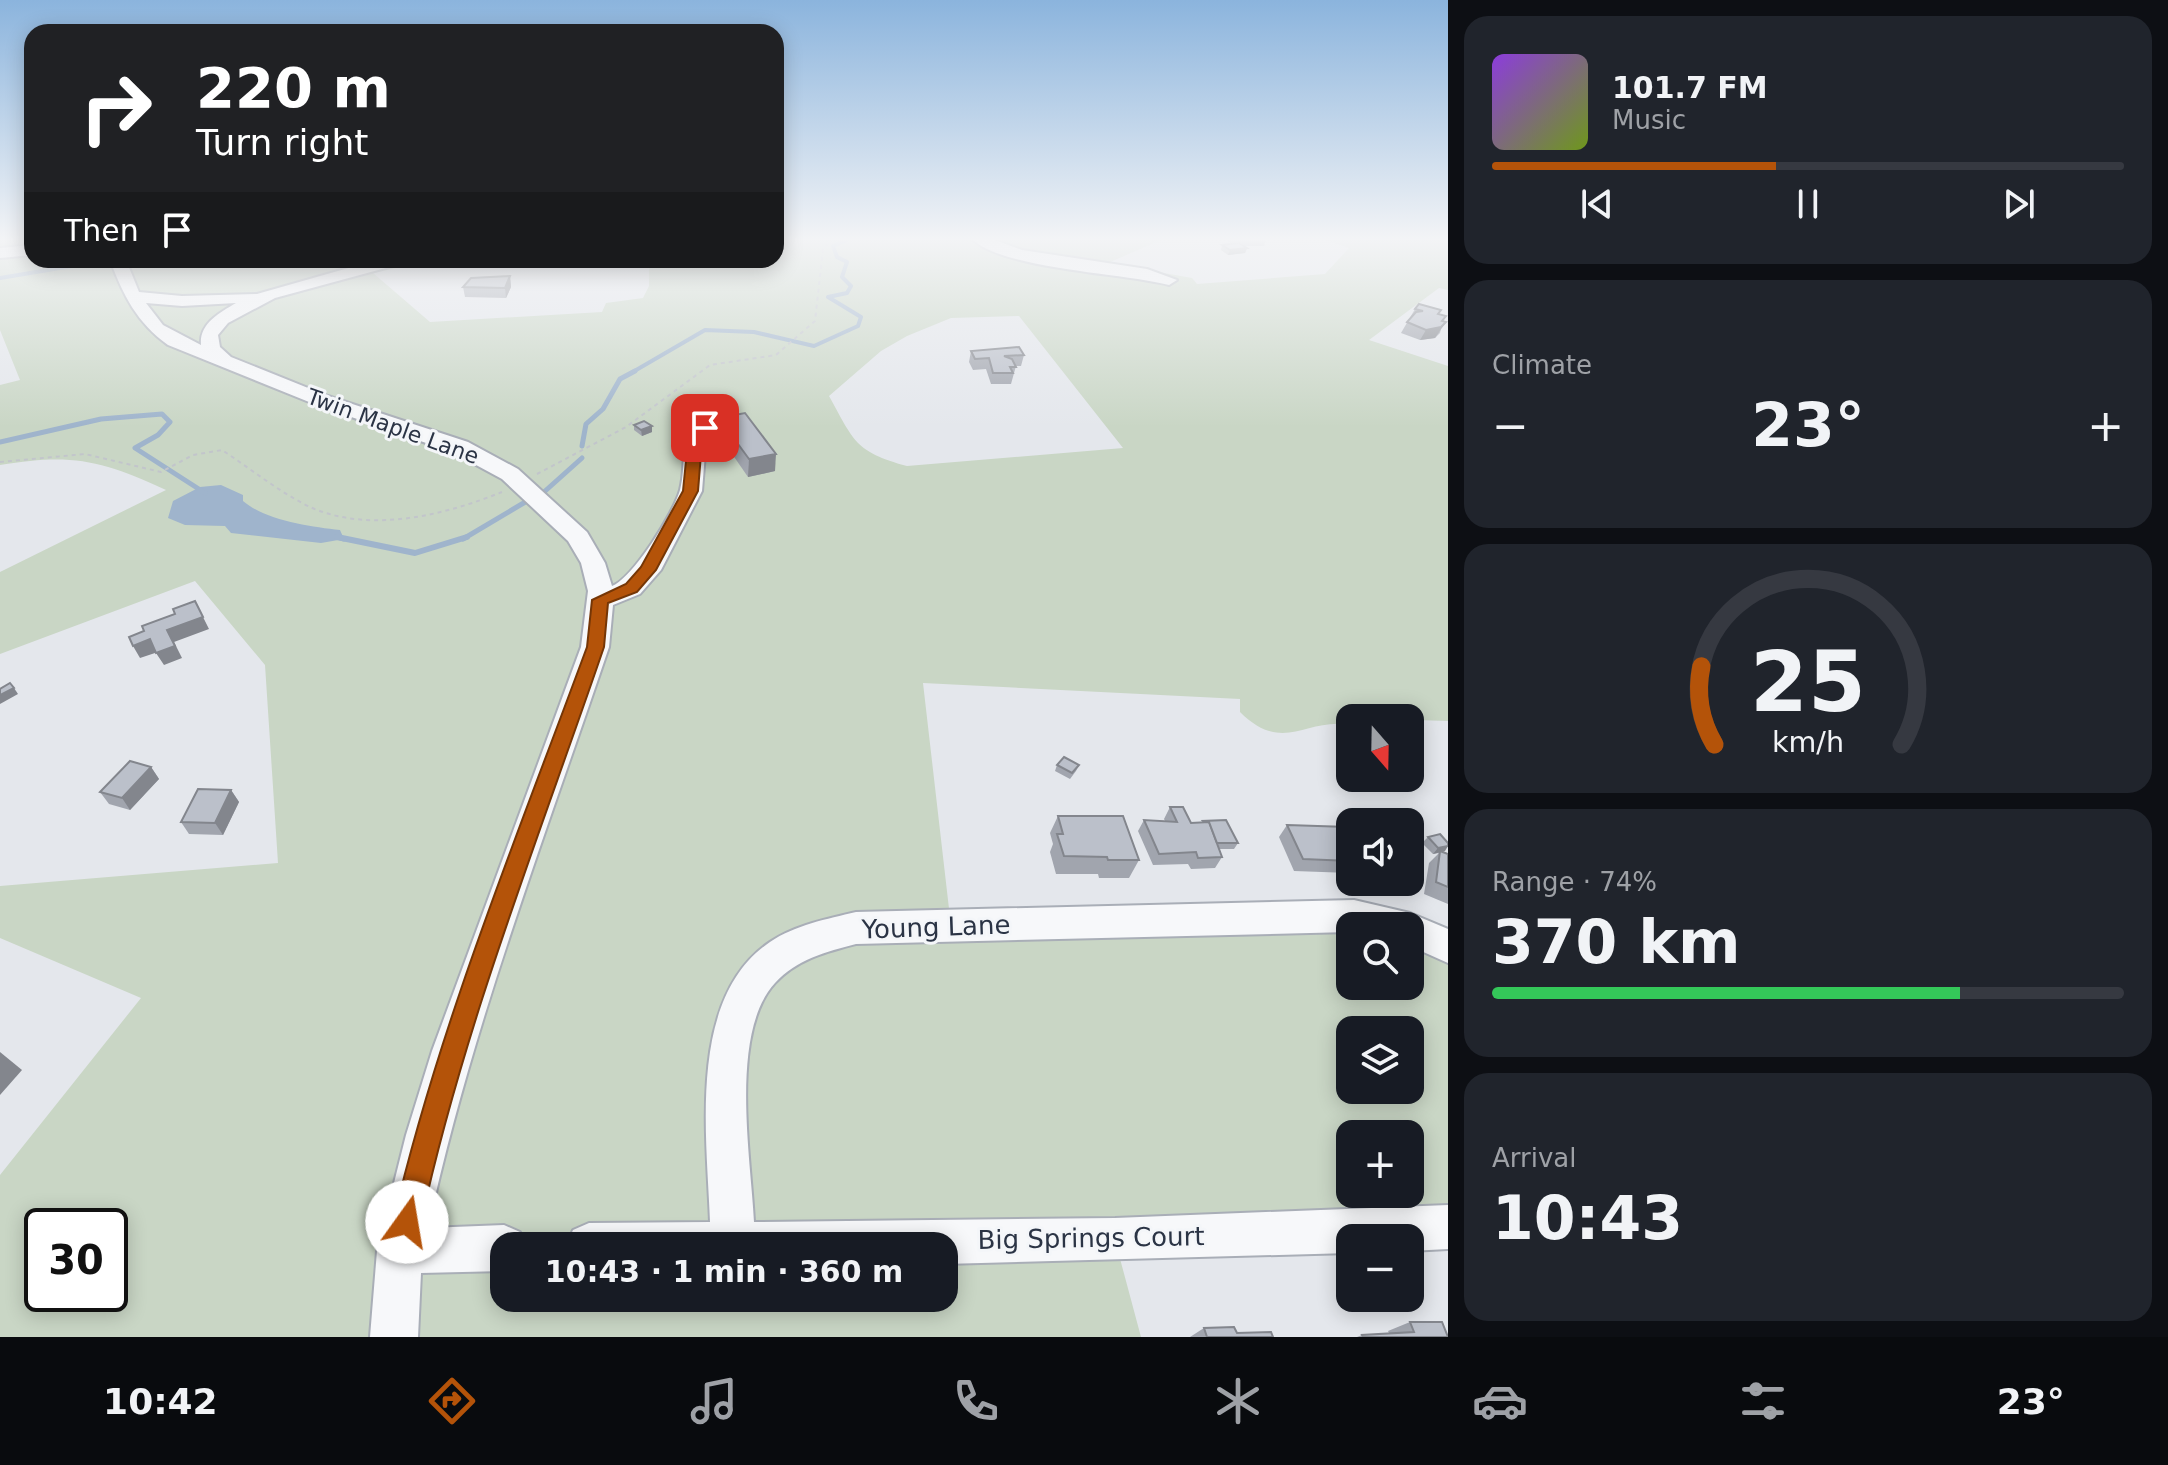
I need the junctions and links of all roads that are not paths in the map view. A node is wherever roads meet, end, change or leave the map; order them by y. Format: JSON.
{"nodes":[{"id":1,"x":135,"y":301,"type":"edge"},
{"id":2,"x":251,"y":301,"type":"edge"},
{"id":3,"x":223,"y":359,"type":"junction"},
{"id":4,"x":715,"y":415,"type":"dead end"},
{"id":5,"x":600,"y":600,"type":"junction"},
{"id":6,"x":1336,"y":916,"type":"edge"},
{"id":7,"x":1424,"y":935,"type":"edge"},
{"id":8,"x":1448,"y":946,"type":"edge"},
{"id":9,"x":1448,"y":1227,"type":"edge"},
{"id":10,"x":733,"y":1232,"type":"edge"},
{"id":11,"x":958,"y":1241,"type":"edge"},
{"id":12,"x":490,"y":1248,"type":"edge"},
{"id":13,"x":400,"y":1251,"type":"junction"},
{"id":14,"x":394,"y":1337,"type":"edge"}],
"edges":[{"from":1,"to":3,"type":"street","name":"Twin Maple Lane"},
{"from":2,"to":3,"type":"street"},
{"from":3,"to":5,"type":"street","name":"Twin Maple Lane"},
{"from":4,"to":5,"type":"street"},
{"from":5,"to":13,"type":"street","name":"Twin Maple Lane"},
{"from":6,"to":10,"type":"street","name":"Young Lane"},
{"from":7,"to":8,"type":"street"},
{"from":9,"to":11,"type":"street","name":"Big Springs Court"},
{"from":12,"to":13,"type":"street"},
{"from":13,"to":14,"type":"street","name":"Twin Maple Lane"}]}
